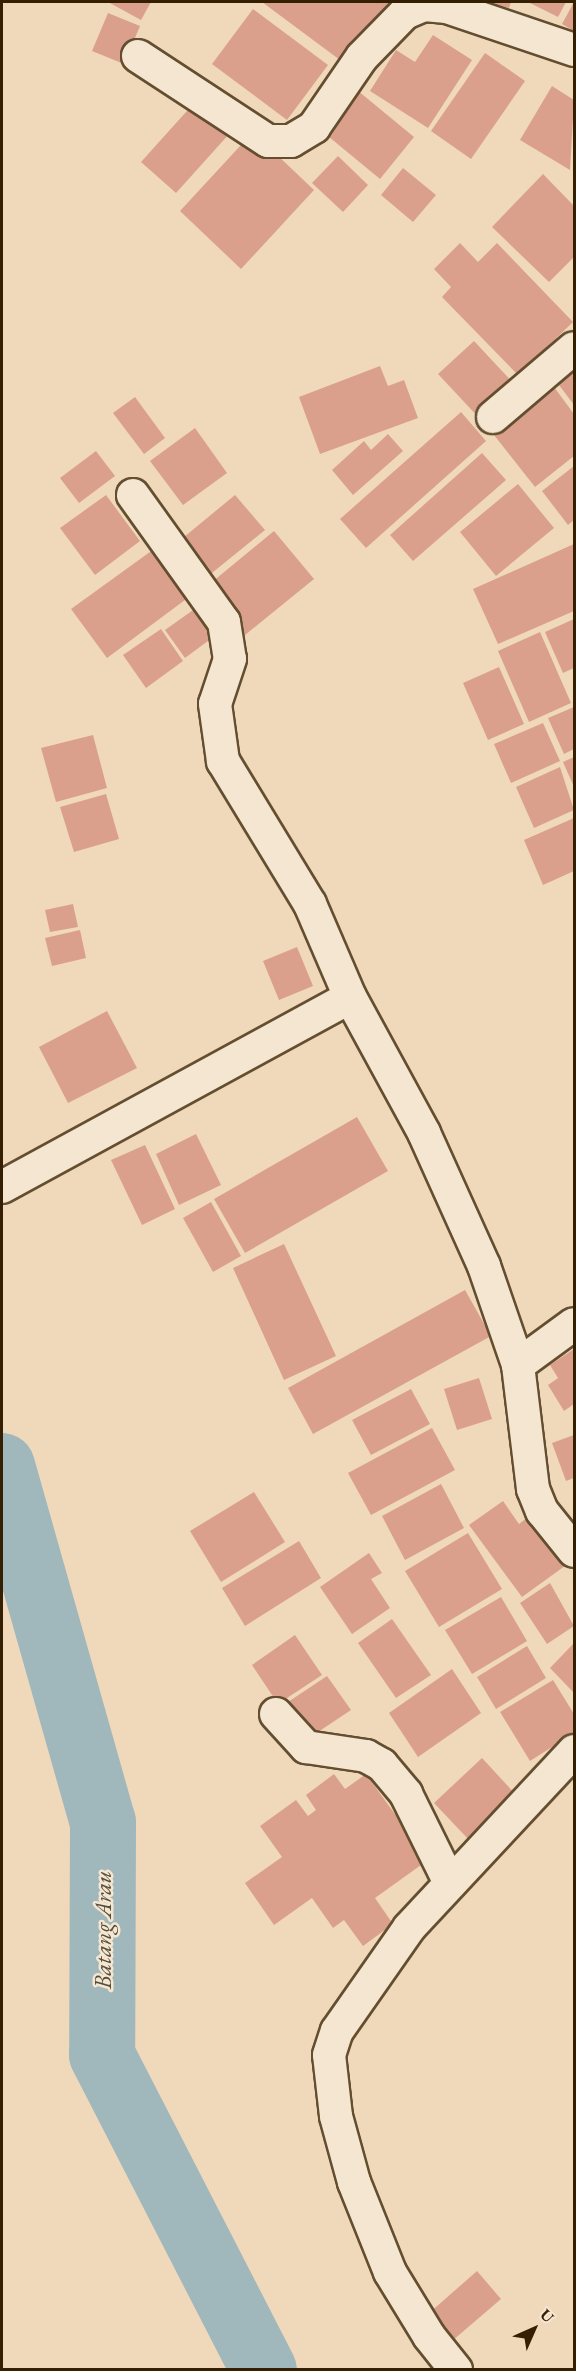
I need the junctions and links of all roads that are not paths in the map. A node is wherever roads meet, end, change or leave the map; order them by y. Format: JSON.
{"nodes":[{"id":1,"x":574,"y":50,"type":"edge"},
{"id":2,"x":138,"y":56,"type":"dead end"},
{"id":3,"x":574,"y":348,"type":"edge"},
{"id":4,"x":493,"y":417,"type":"dead end"},
{"id":5,"x":133,"y":495,"type":"dead end"},
{"id":6,"x":350,"y":997,"type":"junction"},
{"id":7,"x":2,"y":1187,"type":"edge"},
{"id":8,"x":574,"y":1324,"type":"edge"},
{"id":9,"x":518,"y":1365,"type":"junction"},
{"id":10,"x":574,"y":1551,"type":"edge"},
{"id":11,"x":276,"y":1714,"type":"dead end"},
{"id":12,"x":574,"y":1751,"type":"edge"},
{"id":13,"x":450,"y":1883,"type":"junction"},
{"id":14,"x":456,"y":2370,"type":"edge"}],
"edges":[{"from":1,"to":2,"type":"street"},
{"from":3,"to":4,"type":"street"},
{"from":5,"to":6,"type":"street"},
{"from":6,"to":7,"type":"street"},
{"from":6,"to":9,"type":"street"},
{"from":8,"to":9,"type":"street"},
{"from":9,"to":10,"type":"street"},
{"from":11,"to":13,"type":"street"},
{"from":12,"to":13,"type":"street"},
{"from":13,"to":14,"type":"street"}]}
